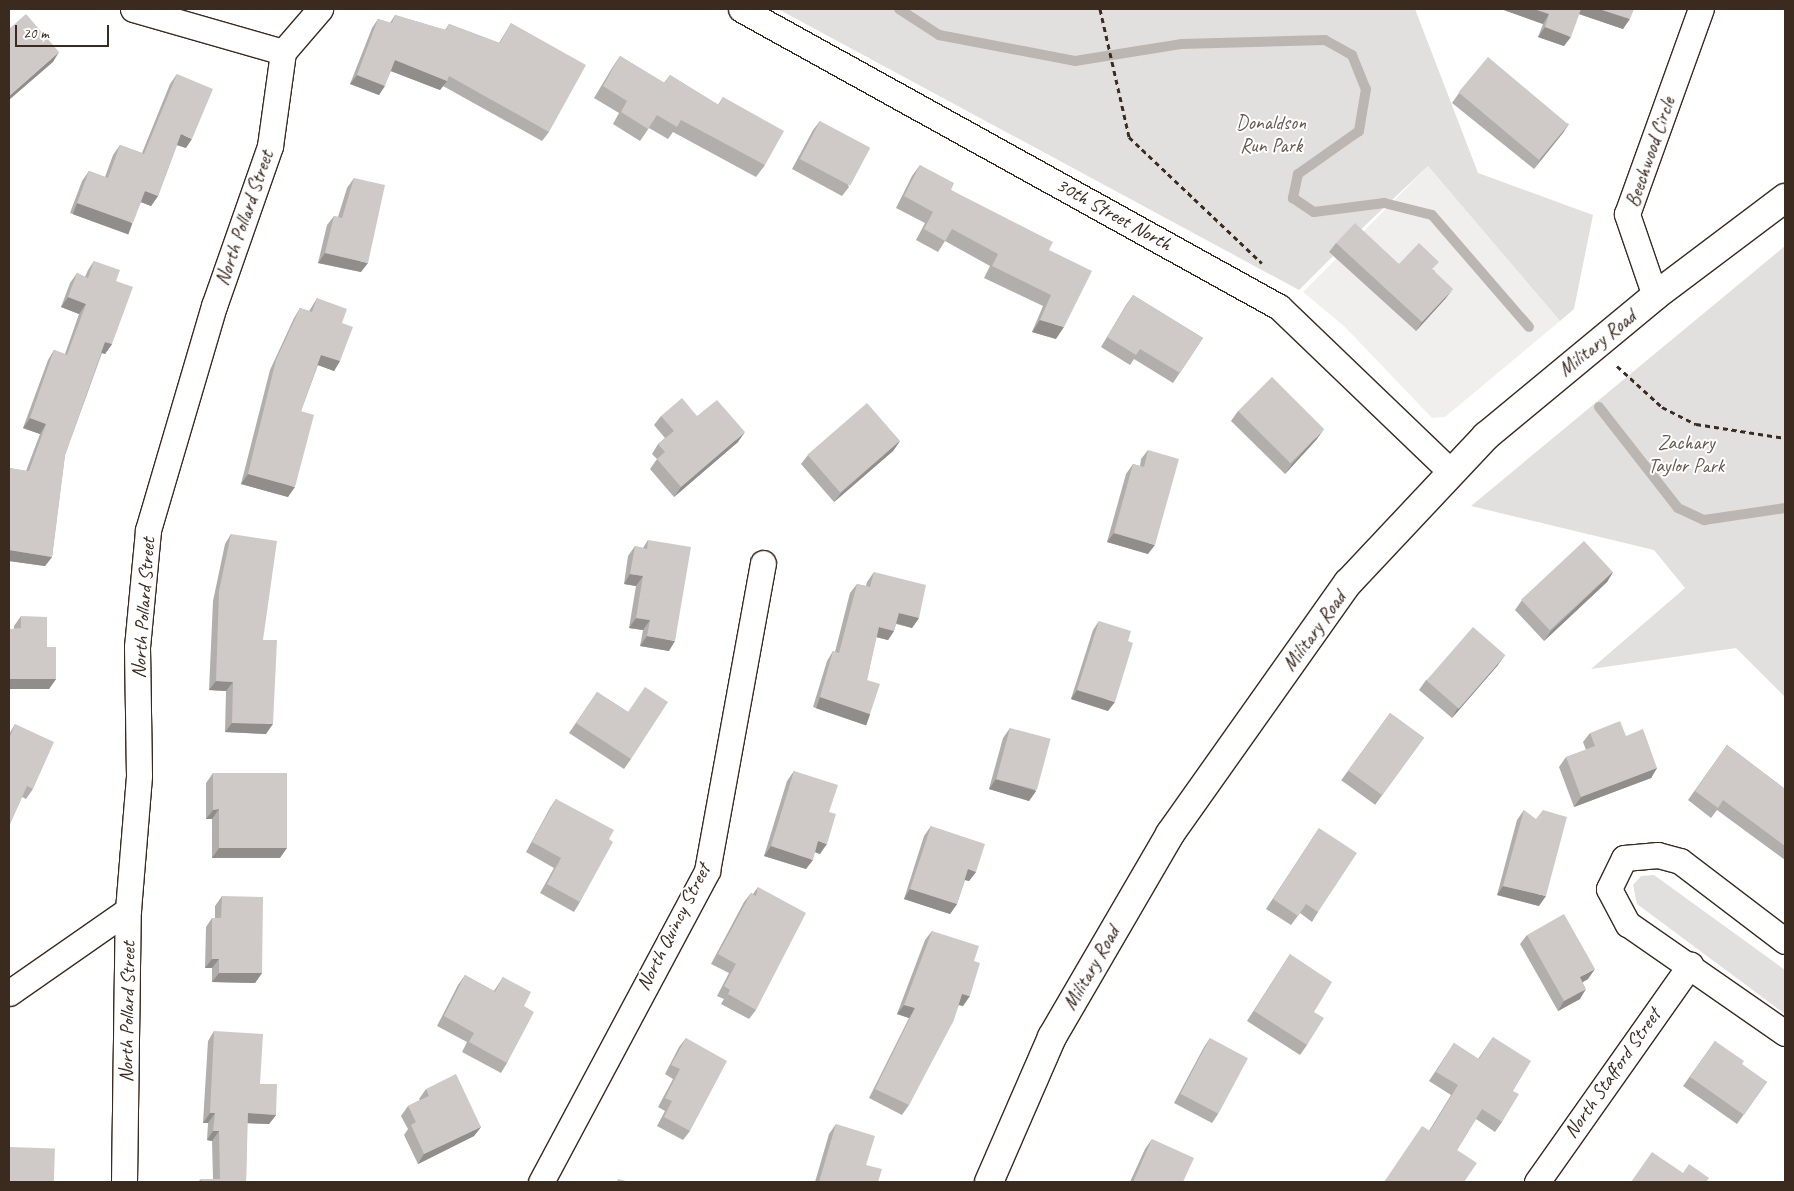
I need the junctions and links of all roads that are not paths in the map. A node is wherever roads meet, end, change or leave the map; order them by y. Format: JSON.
{"nodes":[{"id":1,"x":133,"y":9,"type":"edge"},
{"id":2,"x":320,"y":9,"type":"edge"},
{"id":3,"x":741,"y":9,"type":"edge"},
{"id":4,"x":1701,"y":9,"type":"edge"},
{"id":5,"x":283,"y":52,"type":"junction"},
{"id":6,"x":1785,"y":198,"type":"edge"},
{"id":7,"x":1655,"y":296,"type":"junction"},
{"id":8,"x":1450,"y":471,"type":"junction"},
{"id":9,"x":763,"y":563,"type":"dead end"},
{"id":10,"x":128,"y":910,"type":"junction"},
{"id":11,"x":1785,"y":941,"type":"edge"},
{"id":12,"x":1690,"y":965,"type":"junction"},
{"id":13,"x":9,"y":993,"type":"edge"},
{"id":14,"x":1785,"y":1033,"type":"edge"},
{"id":15,"x":124,"y":1182,"type":"edge"},
{"id":16,"x":541,"y":1182,"type":"edge"},
{"id":17,"x":989,"y":1182,"type":"edge"},
{"id":18,"x":1537,"y":1182,"type":"edge"}],
"edges":[{"from":1,"to":5,"type":"street"},
{"from":2,"to":5,"type":"street"},
{"from":3,"to":8,"type":"street","name":"30th Street North"},
{"from":4,"to":7,"type":"street","name":"Beechwood Circle"},
{"from":5,"to":10,"type":"street","name":"North Pollard Street"},
{"from":6,"to":7,"type":"main road","name":"Military Road"},
{"from":7,"to":8,"type":"main road","name":"Military Road"},
{"from":8,"to":17,"type":"main road","name":"Military Road"},
{"from":9,"to":16,"type":"street","name":"North Quincy Street"},
{"from":10,"to":13,"type":"street"},
{"from":10,"to":15,"type":"street","name":"North Pollard Street"},
{"from":11,"to":12,"type":"street"},
{"from":12,"to":14,"type":"street"},
{"from":12,"to":18,"type":"street","name":"North Stafford Street"}]}
